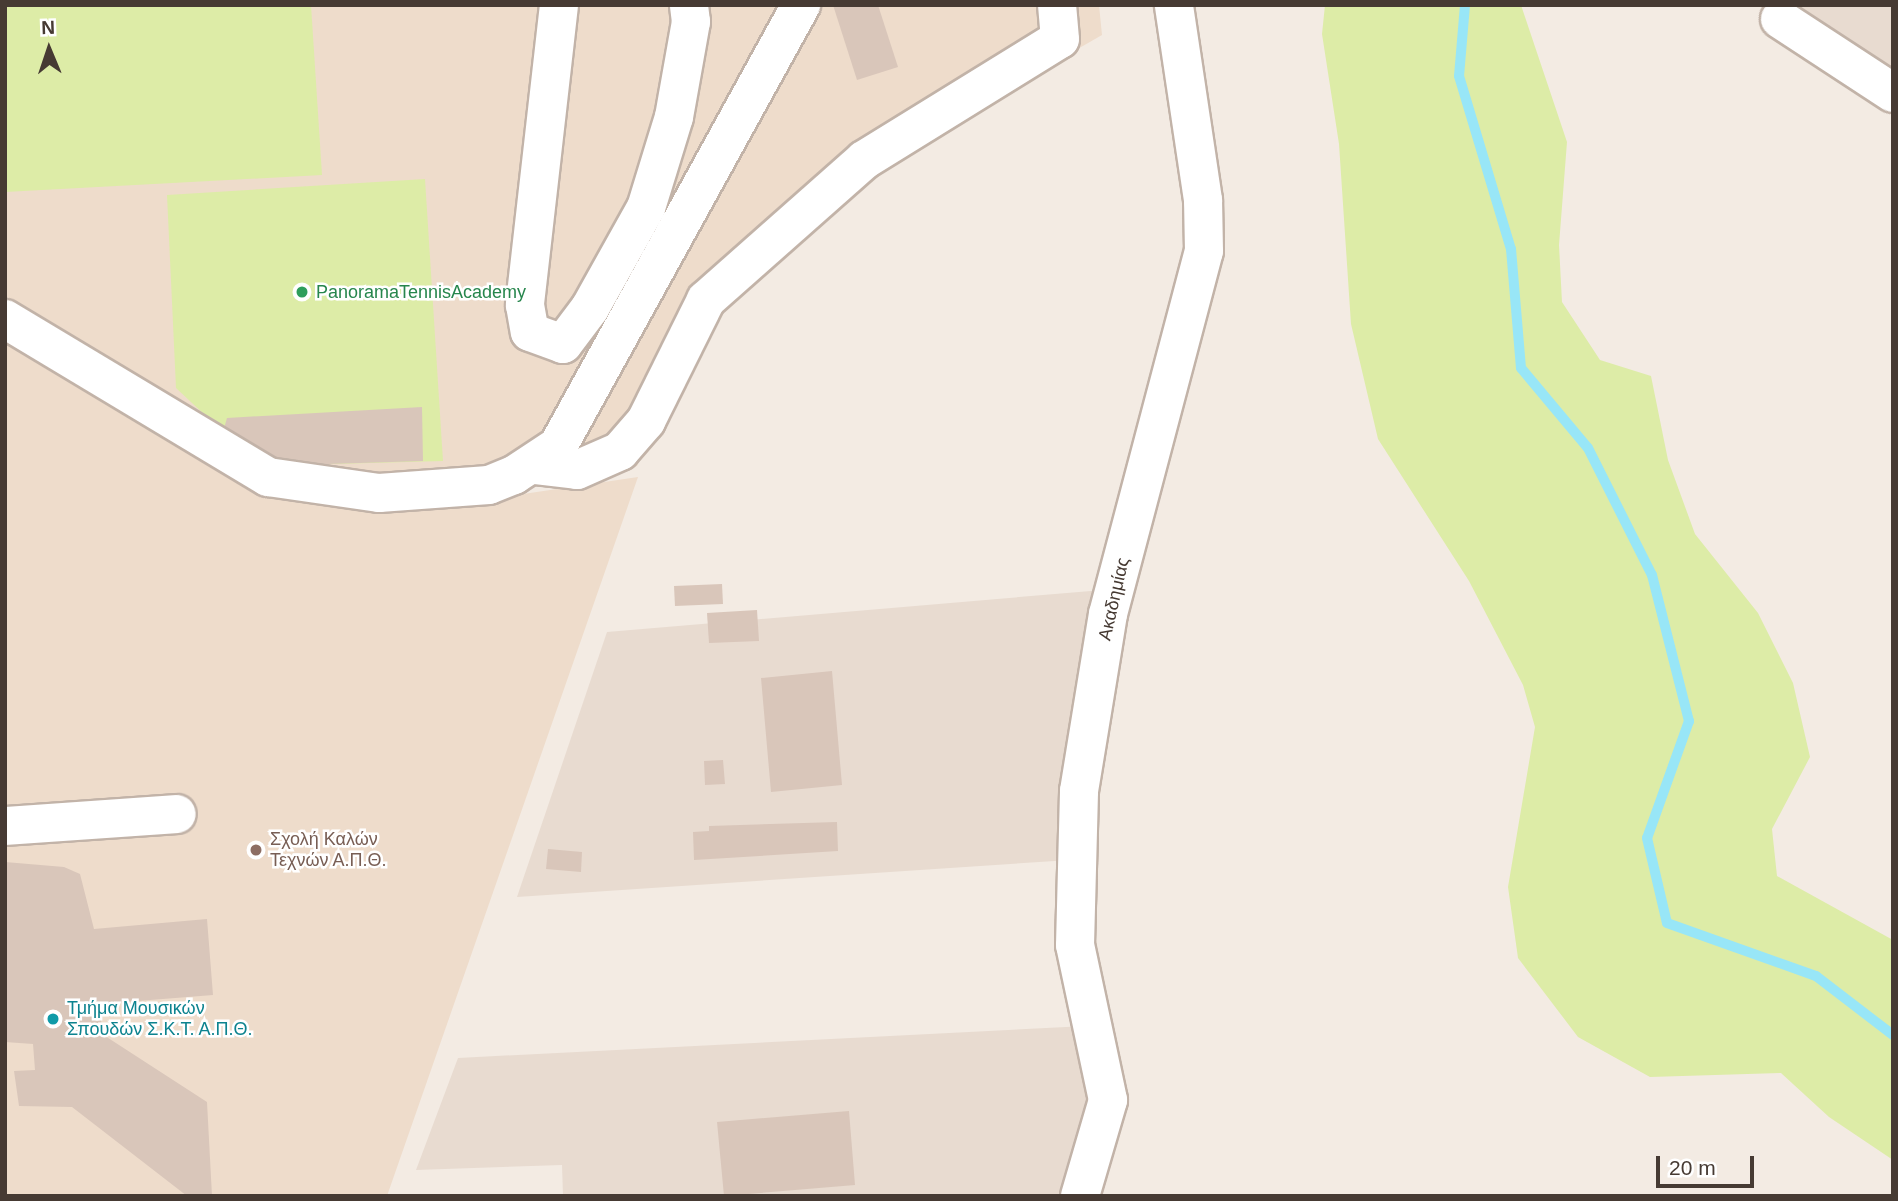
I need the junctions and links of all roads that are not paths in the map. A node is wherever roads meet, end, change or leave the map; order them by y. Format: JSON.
{"nodes":[{"id":1,"x":559,"y":5,"type":"edge"},
{"id":2,"x":689,"y":5,"type":"edge"},
{"id":3,"x":800,"y":5,"type":"edge"},
{"id":4,"x":1057,"y":5,"type":"edge"},
{"id":5,"x":1174,"y":5,"type":"edge"},
{"id":6,"x":1780,"y":19,"type":"dead end"},
{"id":7,"x":1893,"y":93,"type":"edge"},
{"id":8,"x":5,"y":319,"type":"edge"},
{"id":9,"x":534,"y":466,"type":"junction"},
{"id":10,"x":177,"y":814,"type":"dead end"},
{"id":11,"x":5,"y":826,"type":"edge"},
{"id":12,"x":1080,"y":1196,"type":"edge"}],
"edges":[{"from":1,"to":2,"type":"street"},
{"from":3,"to":9,"type":"street"},
{"from":4,"to":9,"type":"street"},
{"from":5,"to":12,"type":"street","name":"Ακαδημίας"},
{"from":6,"to":7,"type":"street"},
{"from":8,"to":9,"type":"street"},
{"from":10,"to":11,"type":"street"}]}
